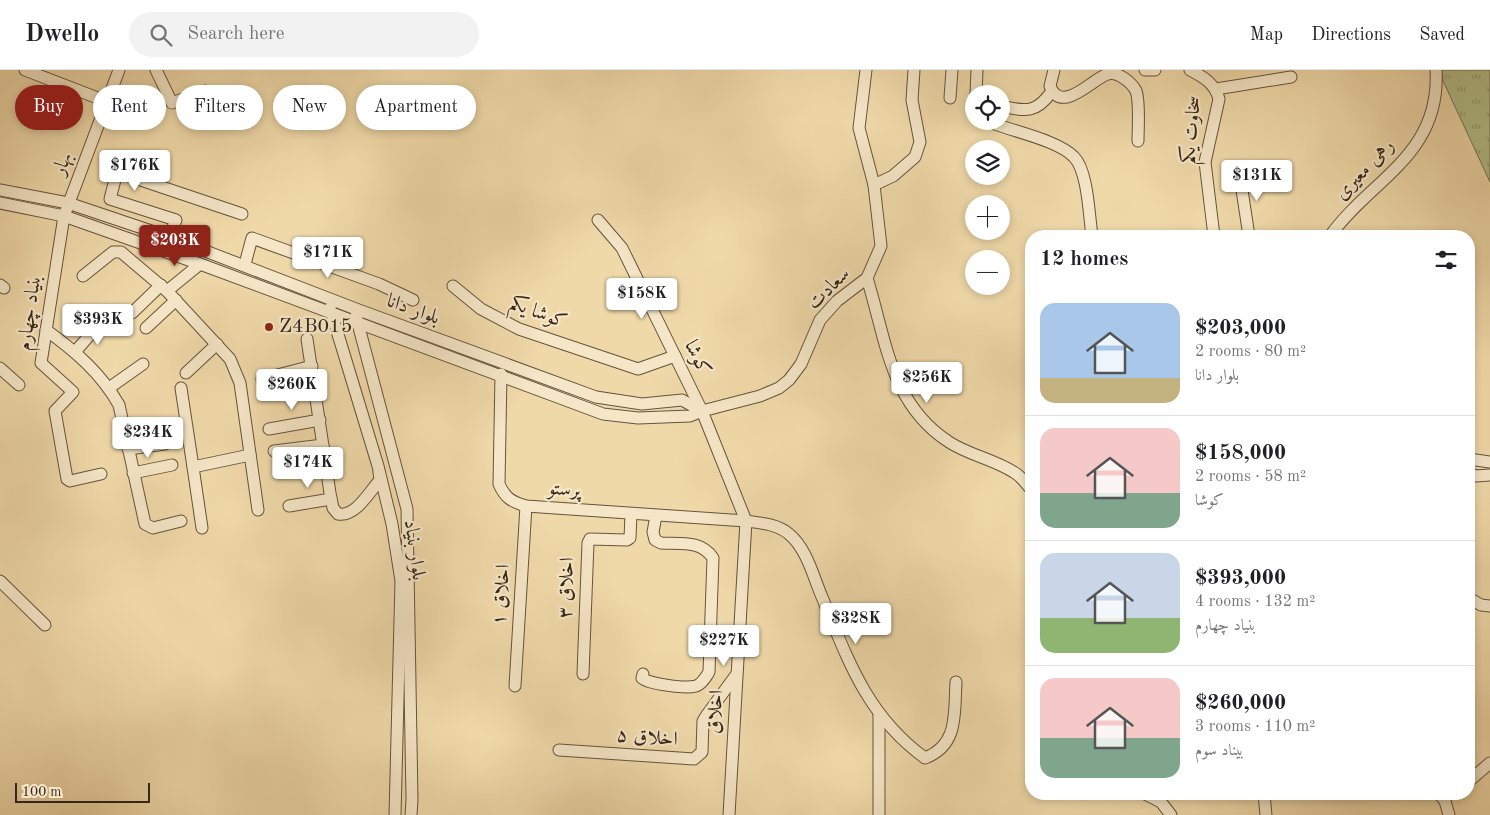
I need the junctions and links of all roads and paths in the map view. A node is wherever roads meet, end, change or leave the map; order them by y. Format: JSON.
{"nodes":[{"id":1,"x":25,"y":70,"type":"edge"},
{"id":2,"x":119,"y":70,"type":"edge"},
{"id":3,"x":156,"y":70,"type":"edge"},
{"id":4,"x":866,"y":70,"type":"edge"},
{"id":5,"x":914,"y":70,"type":"edge"},
{"id":6,"x":952,"y":70,"type":"edge"},
{"id":7,"x":977,"y":70,"type":"edge"},
{"id":8,"x":1054,"y":70,"type":"edge"},
{"id":9,"x":1144,"y":70,"type":"edge"},
{"id":10,"x":1155,"y":70,"type":"edge"},
{"id":11,"x":1190,"y":70,"type":"edge"},
{"id":12,"x":1436,"y":70,"type":"edge"},
{"id":13,"x":1291,"y":77,"type":"dead end"},
{"id":14,"x":114,"y":85,"type":"edge"},
{"id":15,"x":976,"y":85,"type":"edge"},
{"id":16,"x":1216,"y":89,"type":"junction"},
{"id":17,"x":1052,"y":91,"type":"junction"},
{"id":18,"x":93,"y":96,"type":"edge"},
{"id":19,"x":950,"y":98,"type":"dead end"},
{"id":20,"x":176,"y":102,"type":"edge"},
{"id":21,"x":1010,"y":108,"type":"edge"},
{"id":22,"x":1010,"y":129,"type":"edge"},
{"id":23,"x":97,"y":130,"type":"edge"},
{"id":24,"x":1138,"y":141,"type":"dead end"},
{"id":25,"x":1236,"y":174,"type":"dead end"},
{"id":26,"x":874,"y":185,"type":"junction"},
{"id":27,"x":0,"y":190,"type":"edge"},
{"id":28,"x":0,"y":203,"type":"edge"},
{"id":29,"x":68,"y":203,"type":"junction"},
{"id":30,"x":242,"y":214,"type":"dead end"},
{"id":31,"x":64,"y":216,"type":"junction"},
{"id":32,"x":598,"y":220,"type":"dead end"},
{"id":33,"x":1091,"y":230,"type":"edge"},
{"id":34,"x":1213,"y":230,"type":"edge"},
{"id":35,"x":1249,"y":230,"type":"edge"},
{"id":36,"x":1334,"y":230,"type":"edge"},
{"id":37,"x":169,"y":237,"type":"junction"},
{"id":38,"x":200,"y":264,"type":"junction"},
{"id":39,"x":244,"y":264,"type":"junction"},
{"id":40,"x":83,"y":276,"type":"dead end"},
{"id":41,"x":867,"y":278,"type":"junction"},
{"id":42,"x":453,"y":286,"type":"dead end"},
{"id":43,"x":164,"y":288,"type":"junction"},
{"id":44,"x":331,"y":299,"type":"junction"},
{"id":45,"x":176,"y":300,"type":"junction"},
{"id":46,"x":413,"y":300,"type":"dead end"},
{"id":47,"x":356,"y":309,"type":"junction"},
{"id":48,"x":330,"y":311,"type":"junction"},
{"id":49,"x":132,"y":313,"type":"dead end"},
{"id":50,"x":101,"y":322,"type":"dead end"},
{"id":51,"x":356,"y":322,"type":"junction"},
{"id":52,"x":146,"y":328,"type":"dead end"},
{"id":53,"x":46,"y":330,"type":"junction"},
{"id":54,"x":307,"y":339,"type":"dead end"},
{"id":55,"x":216,"y":344,"type":"junction"},
{"id":56,"x":75,"y":352,"type":"junction"},
{"id":57,"x":675,"y":356,"type":"junction"},
{"id":58,"x":143,"y":364,"type":"dead end"},
{"id":59,"x":312,"y":366,"type":"junction"},
{"id":60,"x":0,"y":368,"type":"edge"},
{"id":61,"x":186,"y":373,"type":"dead end"},
{"id":62,"x":501,"y":374,"type":"junction"},
{"id":63,"x":262,"y":379,"type":"dead end"},
{"id":64,"x":18,"y":385,"type":"dead end"},
{"id":65,"x":109,"y":388,"type":"junction"},
{"id":66,"x":181,"y":388,"type":"dead end"},
{"id":67,"x":702,"y":411,"type":"junction"},
{"id":68,"x":320,"y":420,"type":"junction"},
{"id":69,"x":269,"y":429,"type":"dead end"},
{"id":70,"x":165,"y":444,"type":"dead end"},
{"id":71,"x":323,"y":445,"type":"junction"},
{"id":72,"x":128,"y":449,"type":"junction"},
{"id":73,"x":274,"y":451,"type":"dead end"},
{"id":74,"x":250,"y":455,"type":"junction"},
{"id":75,"x":1475,"y":459,"type":"edge"},
{"id":76,"x":1490,"y":462,"type":"edge"},
{"id":77,"x":172,"y":465,"type":"dead end"},
{"id":78,"x":378,"y":466,"type":"junction"},
{"id":79,"x":193,"y":467,"type":"junction"},
{"id":80,"x":133,"y":473,"type":"junction"},
{"id":81,"x":101,"y":474,"type":"dead end"},
{"id":82,"x":1475,"y":475,"type":"edge"},
{"id":83,"x":1490,"y":475,"type":"edge"},
{"id":84,"x":1025,"y":483,"type":"edge"},
{"id":85,"x":331,"y":499,"type":"junction"},
{"id":86,"x":290,"y":506,"type":"dead end"},
{"id":87,"x":526,"y":506,"type":"junction"},
{"id":88,"x":258,"y":510,"type":"dead end"},
{"id":89,"x":630,"y":514,"type":"junction"},
{"id":90,"x":656,"y":516,"type":"junction"},
{"id":91,"x":181,"y":521,"type":"dead end"},
{"id":92,"x":746,"y":521,"type":"junction"},
{"id":93,"x":202,"y":528,"type":"dead end"},
{"id":94,"x":0,"y":581,"type":"edge"},
{"id":95,"x":1475,"y":602,"type":"edge"},
{"id":96,"x":1490,"y":606,"type":"edge"},
{"id":97,"x":46,"y":624,"type":"dead end"},
{"id":98,"x":583,"y":674,"type":"dead end"},
{"id":99,"x":643,"y":674,"type":"dead end"},
{"id":100,"x":736,"y":676,"type":"junction"},
{"id":101,"x":956,"y":682,"type":"dead end"},
{"id":102,"x":515,"y":686,"type":"dead end"},
{"id":103,"x":879,"y":713,"type":"junction"},
{"id":104,"x":559,"y":750,"type":"dead end"},
{"id":105,"x":1490,"y":763,"type":"edge"},
{"id":106,"x":1475,"y":776,"type":"edge"},
{"id":107,"x":1157,"y":800,"type":"edge"},
{"id":108,"x":1265,"y":800,"type":"edge"},
{"id":109,"x":1447,"y":800,"type":"edge"},
{"id":110,"x":395,"y":815,"type":"edge"},
{"id":111,"x":411,"y":815,"type":"edge"},
{"id":112,"x":729,"y":815,"type":"edge"},
{"id":113,"x":879,"y":815,"type":"edge"},
{"id":114,"x":1171,"y":815,"type":"edge"},
{"id":115,"x":1266,"y":815,"type":"edge"},
{"id":116,"x":1449,"y":815,"type":"edge"}],
"edges":[{"from":1,"to":18,"type":"street"},
{"from":2,"to":14,"type":"street","name":"بهار"},
{"from":3,"to":20,"type":"street"},
{"from":4,"to":26,"type":"street","name":"سعادت"},
{"from":5,"to":26,"type":"street"},
{"from":6,"to":19,"type":"street"},
{"from":7,"to":15,"type":"street"},
{"from":8,"to":17,"type":"street"},
{"from":9,"to":10,"type":"street"},
{"from":11,"to":16,"type":"street","name":"سخاوت یکم"},
{"from":12,"to":36,"type":"street","name":"رهی معیری"},
{"from":13,"to":16,"type":"street"},
{"from":16,"to":34,"type":"street","name":"سخاوت یکم"},
{"from":17,"to":21,"type":"street"},
{"from":17,"to":24,"type":"street"},
{"from":22,"to":33,"type":"street"},
{"from":23,"to":29,"type":"street","name":"بهار"},
{"from":25,"to":35,"type":"street"},
{"from":26,"to":41,"type":"street","name":"سعادت"},
{"from":27,"to":29,"type":"street","name":"بلوار دانا"},
{"from":28,"to":31,"type":"street","name":"بلوار دانا"},
{"from":29,"to":31,"type":"street","name":"بهار"},
{"from":29,"to":37,"type":"street","name":"بلوار دانا"},
{"from":30,"to":37,"type":"street"},
{"from":31,"to":38,"type":"street","name":"بلوار دانا"},
{"from":31,"to":53,"type":"street","name":"بنیاد چهارم"},
{"from":32,"to":57,"type":"street","name":"کوشا"},
{"from":37,"to":39,"type":"street","name":"بلوار دانا"},
{"from":38,"to":43,"type":"street"},
{"from":38,"to":48,"type":"street","name":"بلوار دانا"},
{"from":39,"to":44,"type":"street","name":"بلوار دانا"},
{"from":39,"to":46,"type":"street"},
{"from":40,"to":43,"type":"street"},
{"from":41,"to":67,"type":"street","name":"سعادت"},
{"from":41,"to":84,"type":"street"},
{"from":42,"to":57,"type":"street","name":"کوشا یکم"},
{"from":43,"to":45,"type":"street"},
{"from":43,"to":49,"type":"street"},
{"from":44,"to":47,"type":"street","name":"بلوار دانا"},
{"from":44,"to":48,"type":"street","name":"بلوار بنیاد"},
{"from":45,"to":52,"type":"street"},
{"from":45,"to":55,"type":"street"},
{"from":47,"to":51,"type":"street","name":"بلوار بنیاد"},
{"from":47,"to":67,"type":"street","name":"بلوار دانا"},
{"from":48,"to":51,"type":"street","name":"بلوار دانا"},
{"from":48,"to":78,"type":"street","name":"بلوار بنیاد"},
{"from":50,"to":56,"type":"street"},
{"from":51,"to":62,"type":"street","name":"بلوار دانا"},
{"from":51,"to":111,"type":"street","name":"بلوار بنیاد"},
{"from":53,"to":56,"type":"street"},
{"from":53,"to":81,"type":"street","name":"بنیاد چهارم"},
{"from":54,"to":59,"type":"street"},
{"from":55,"to":61,"type":"street"},
{"from":55,"to":74,"type":"street"},
{"from":56,"to":65,"type":"street"},
{"from":57,"to":67,"type":"street","name":"کوشا"},
{"from":58,"to":65,"type":"street"},
{"from":59,"to":63,"type":"street"},
{"from":59,"to":68,"type":"street"},
{"from":60,"to":64,"type":"street"},
{"from":62,"to":67,"type":"street","name":"بلوار دانا"},
{"from":62,"to":87,"type":"street","name":"پرستو"},
{"from":65,"to":72,"type":"street"},
{"from":66,"to":79,"type":"street"},
{"from":67,"to":92,"type":"street"},
{"from":68,"to":69,"type":"street"},
{"from":68,"to":71,"type":"street"},
{"from":70,"to":72,"type":"street"},
{"from":71,"to":73,"type":"street"},
{"from":71,"to":85,"type":"street"},
{"from":72,"to":80,"type":"street"},
{"from":74,"to":79,"type":"street"},
{"from":74,"to":88,"type":"street"},
{"from":75,"to":76,"type":"street"},
{"from":77,"to":80,"type":"street"},
{"from":78,"to":85,"type":"street"},
{"from":78,"to":110,"type":"street","name":"بلوار بنیاد"},
{"from":79,"to":93,"type":"street"},
{"from":80,"to":91,"type":"street"},
{"from":82,"to":83,"type":"street"},
{"from":85,"to":86,"type":"street"},
{"from":87,"to":89,"type":"street","name":"پرستو"},
{"from":87,"to":102,"type":"street","name":"اخلاق ۱"},
{"from":89,"to":90,"type":"street","name":"پرستو"},
{"from":89,"to":98,"type":"street","name":"اخلاق ۳"},
{"from":90,"to":92,"type":"street","name":"پرستو"},
{"from":90,"to":99,"type":"street"},
{"from":92,"to":100,"type":"street","name":"اخلاق"},
{"from":92,"to":103,"type":"street","name":"پرستو"},
{"from":94,"to":97,"type":"street"},
{"from":95,"to":96,"type":"street"},
{"from":100,"to":104,"type":"street","name":"اخلاق ۵"},
{"from":100,"to":112,"type":"street","name":"اخلاق"},
{"from":101,"to":103,"type":"street","name":"پرستو"},
{"from":103,"to":113,"type":"street"},
{"from":105,"to":106,"type":"street"},
{"from":107,"to":114,"type":"street"},
{"from":108,"to":115,"type":"street"},
{"from":109,"to":116,"type":"street"}]}
